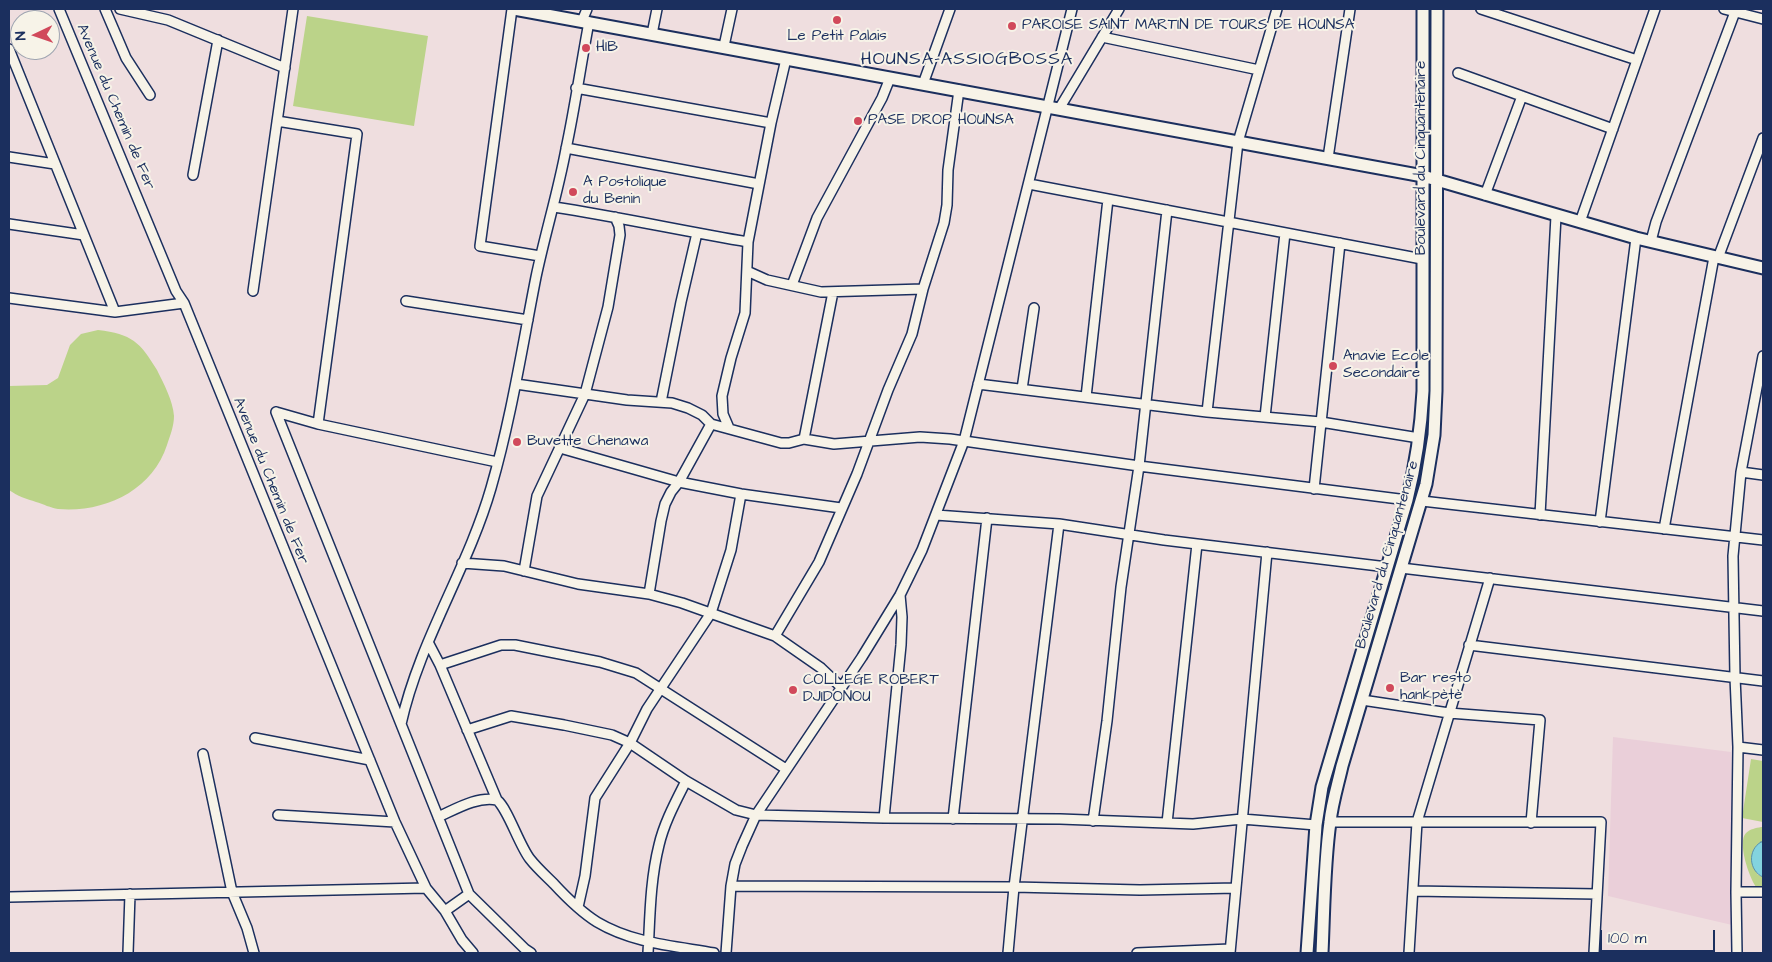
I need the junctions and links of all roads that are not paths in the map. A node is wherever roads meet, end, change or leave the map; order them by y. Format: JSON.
{"nodes":[{"id":1,"x":59,"y":9,"type":"edge"},
{"id":2,"x":105,"y":9,"type":"edge"},
{"id":3,"x":120,"y":9,"type":"edge"},
{"id":4,"x":294,"y":9,"type":"edge"},
{"id":5,"x":513,"y":9,"type":"edge"},
{"id":6,"x":587,"y":9,"type":"edge"},
{"id":7,"x":656,"y":9,"type":"edge"},
{"id":8,"x":732,"y":9,"type":"edge"},
{"id":9,"x":950,"y":9,"type":"edge"},
{"id":10,"x":1072,"y":9,"type":"edge"},
{"id":11,"x":1119,"y":9,"type":"edge"},
{"id":12,"x":1277,"y":9,"type":"edge"},
{"id":13,"x":1350,"y":9,"type":"edge"},
{"id":14,"x":1423,"y":9,"type":"edge"},
{"id":15,"x":1437,"y":9,"type":"edge"},
{"id":16,"x":1481,"y":9,"type":"edge"},
{"id":17,"x":1655,"y":9,"type":"edge"},
{"id":18,"x":1724,"y":9,"type":"edge"},
{"id":19,"x":1735,"y":12,"type":"junction"},
{"id":20,"x":1763,"y":19,"type":"edge"},
{"id":21,"x":586,"y":22,"type":"junction"},
{"id":22,"x":652,"y":34,"type":"junction"},
{"id":23,"x":1102,"y":37,"type":"junction"},
{"id":24,"x":218,"y":40,"type":"junction"},
{"id":25,"x":724,"y":46,"type":"junction"},
{"id":26,"x":9,"y":49,"type":"edge"},
{"id":27,"x":786,"y":59,"type":"junction"},
{"id":28,"x":1637,"y":60,"type":"junction"},
{"id":29,"x":285,"y":68,"type":"junction"},
{"id":30,"x":1259,"y":70,"type":"junction"},
{"id":31,"x":1458,"y":73,"type":"dead end"},
{"id":32,"x":890,"y":78,"type":"junction"},
{"id":33,"x":923,"y":84,"type":"junction"},
{"id":34,"x":576,"y":88,"type":"junction"},
{"id":35,"x":959,"y":90,"type":"junction"},
{"id":36,"x":150,"y":95,"type":"dead end"},
{"id":37,"x":1522,"y":96,"type":"junction"},
{"id":38,"x":1053,"y":108,"type":"junction"},
{"id":39,"x":277,"y":121,"type":"junction"},
{"id":40,"x":771,"y":123,"type":"junction"},
{"id":41,"x":1613,"y":129,"type":"junction"},
{"id":42,"x":1763,"y":138,"type":"edge"},
{"id":43,"x":1238,"y":142,"type":"junction"},
{"id":44,"x":566,"y":148,"type":"junction"},
{"id":45,"x":9,"y":157,"type":"edge"},
{"id":46,"x":1328,"y":158,"type":"junction"},
{"id":47,"x":55,"y":164,"type":"junction"},
{"id":48,"x":193,"y":175,"type":"dead end"},
{"id":49,"x":1423,"y":176,"type":"junction"},
{"id":50,"x":1436,"y":179,"type":"junction"},
{"id":51,"x":759,"y":184,"type":"junction"},
{"id":52,"x":1028,"y":184,"type":"junction"},
{"id":53,"x":1485,"y":195,"type":"junction"},
{"id":54,"x":1108,"y":199,"type":"junction"},
{"id":55,"x":554,"y":207,"type":"junction"},
{"id":56,"x":1167,"y":210,"type":"junction"},
{"id":57,"x":1556,"y":216,"type":"junction"},
{"id":58,"x":615,"y":217,"type":"junction"},
{"id":59,"x":1229,"y":222,"type":"junction"},
{"id":60,"x":1580,"y":222,"type":"junction"},
{"id":61,"x":9,"y":224,"type":"edge"},
{"id":62,"x":1285,"y":233,"type":"junction"},
{"id":63,"x":697,"y":234,"type":"junction"},
{"id":64,"x":84,"y":235,"type":"junction"},
{"id":65,"x":1636,"y":238,"type":"junction"},
{"id":66,"x":1651,"y":241,"type":"junction"},
{"id":67,"x":748,"y":242,"type":"junction"},
{"id":68,"x":1340,"y":244,"type":"junction"},
{"id":69,"x":540,"y":256,"type":"junction"},
{"id":70,"x":1716,"y":258,"type":"junction"},
{"id":71,"x":1422,"y":259,"type":"junction"},
{"id":72,"x":1763,"y":268,"type":"edge"},
{"id":73,"x":747,"y":271,"type":"junction"},
{"id":74,"x":792,"y":285,"type":"junction"},
{"id":75,"x":923,"y":290,"type":"junction"},
{"id":76,"x":253,"y":291,"type":"dead end"},
{"id":77,"x":833,"y":292,"type":"junction"},
{"id":78,"x":9,"y":298,"type":"edge"},
{"id":79,"x":406,"y":301,"type":"dead end"},
{"id":80,"x":184,"y":303,"type":"junction"},
{"id":81,"x":1034,"y":308,"type":"dead end"},
{"id":82,"x":115,"y":312,"type":"junction"},
{"id":83,"x":528,"y":320,"type":"junction"},
{"id":84,"x":1763,"y":356,"type":"edge"},
{"id":85,"x":516,"y":384,"type":"junction"},
{"id":86,"x":978,"y":384,"type":"junction"},
{"id":87,"x":1022,"y":389,"type":"junction"},
{"id":88,"x":585,"y":394,"type":"junction"},
{"id":89,"x":1086,"y":397,"type":"junction"},
{"id":90,"x":661,"y":402,"type":"junction"},
{"id":91,"x":1145,"y":404,"type":"junction"},
{"id":92,"x":1207,"y":412,"type":"junction"},
{"id":93,"x":1265,"y":417,"type":"junction"},
{"id":94,"x":1321,"y":422,"type":"junction"},
{"id":95,"x":318,"y":424,"type":"junction"},
{"id":96,"x":711,"y":424,"type":"junction"},
{"id":97,"x":729,"y":428,"type":"junction"},
{"id":98,"x":1419,"y":438,"type":"junction"},
{"id":99,"x":804,"y":439,"type":"junction"},
{"id":100,"x":869,"y":441,"type":"junction"},
{"id":101,"x":964,"y":442,"type":"junction"},
{"id":102,"x":560,"y":448,"type":"junction"},
{"id":103,"x":497,"y":462,"type":"junction"},
{"id":104,"x":1139,"y":466,"type":"junction"},
{"id":105,"x":1741,"y":472,"type":"junction"},
{"id":106,"x":1763,"y":475,"type":"edge"},
{"id":107,"x":679,"y":482,"type":"junction"},
{"id":108,"x":1314,"y":489,"type":"junction"},
{"id":109,"x":741,"y":494,"type":"junction"},
{"id":110,"x":1407,"y":500,"type":"junction"},
{"id":111,"x":1422,"y":501,"type":"junction"},
{"id":112,"x":841,"y":508,"type":"junction"},
{"id":113,"x":936,"y":515,"type":"junction"},
{"id":114,"x":1540,"y":515,"type":"junction"},
{"id":115,"x":987,"y":518,"type":"junction"},
{"id":116,"x":1600,"y":522,"type":"junction"},
{"id":117,"x":1059,"y":524,"type":"junction"},
{"id":118,"x":1664,"y":529,"type":"junction"},
{"id":119,"x":1130,"y":535,"type":"junction"},
{"id":120,"x":1736,"y":537,"type":"junction"},
{"id":121,"x":1763,"y":540,"type":"edge"},
{"id":122,"x":1197,"y":544,"type":"junction"},
{"id":123,"x":1267,"y":552,"type":"junction"},
{"id":124,"x":462,"y":563,"type":"junction"},
{"id":125,"x":1387,"y":567,"type":"junction"},
{"id":126,"x":1401,"y":568,"type":"junction"},
{"id":127,"x":524,"y":571,"type":"junction"},
{"id":128,"x":1490,"y":578,"type":"junction"},
{"id":129,"x":649,"y":594,"type":"junction"},
{"id":130,"x":900,"y":594,"type":"junction"},
{"id":131,"x":1734,"y":607,"type":"junction"},
{"id":132,"x":1763,"y":610,"type":"edge"},
{"id":133,"x":711,"y":613,"type":"junction"},
{"id":134,"x":775,"y":636,"type":"junction"},
{"id":135,"x":428,"y":642,"type":"junction"},
{"id":136,"x":1470,"y":645,"type":"junction"},
{"id":137,"x":440,"y":665,"type":"junction"},
{"id":138,"x":1735,"y":676,"type":"junction"},
{"id":139,"x":1763,"y":681,"type":"edge"},
{"id":140,"x":661,"y":688,"type":"junction"},
{"id":141,"x":841,"y":688,"type":"junction"},
{"id":142,"x":1362,"y":700,"type":"junction"},
{"id":143,"x":1449,"y":714,"type":"junction"},
{"id":144,"x":401,"y":724,"type":"junction"},
{"id":145,"x":467,"y":730,"type":"junction"},
{"id":146,"x":255,"y":738,"type":"dead end"},
{"id":147,"x":630,"y":743,"type":"junction"},
{"id":148,"x":1738,"y":746,"type":"junction"},
{"id":149,"x":1763,"y":750,"type":"edge"},
{"id":150,"x":203,"y":754,"type":"dead end"},
{"id":151,"x":370,"y":760,"type":"junction"},
{"id":152,"x":786,"y":769,"type":"junction"},
{"id":153,"x":686,"y":781,"type":"junction"},
{"id":154,"x":497,"y":800,"type":"junction"},
{"id":155,"x":756,"y":815,"type":"junction"},
{"id":156,"x":278,"y":816,"type":"dead end"},
{"id":157,"x":438,"y":817,"type":"junction"},
{"id":158,"x":884,"y":818,"type":"junction"},
{"id":159,"x":953,"y":819,"type":"junction"},
{"id":160,"x":1242,"y":819,"type":"junction"},
{"id":161,"x":1023,"y":820,"type":"junction"},
{"id":162,"x":1093,"y":821,"type":"junction"},
{"id":163,"x":395,"y":822,"type":"junction"},
{"id":164,"x":1330,"y":822,"type":"junction"},
{"id":165,"x":1417,"y":822,"type":"junction"},
{"id":166,"x":1531,"y":822,"type":"junction"},
{"id":167,"x":1167,"y":823,"type":"junction"},
{"id":168,"x":1316,"y":825,"type":"junction"},
{"id":169,"x":731,"y":886,"type":"junction"},
{"id":170,"x":1014,"y":887,"type":"junction"},
{"id":171,"x":426,"y":888,"type":"junction"},
{"id":172,"x":1236,"y":888,"type":"junction"},
{"id":173,"x":1412,"y":891,"type":"junction"},
{"id":174,"x":232,"y":892,"type":"junction"},
{"id":175,"x":1736,"y":892,"type":"junction"},
{"id":176,"x":1763,"y":892,"type":"edge"},
{"id":177,"x":130,"y":894,"type":"junction"},
{"id":178,"x":470,"y":894,"type":"junction"},
{"id":179,"x":1597,"y":894,"type":"junction"},
{"id":180,"x":9,"y":897,"type":"edge"},
{"id":181,"x":578,"y":907,"type":"junction"},
{"id":182,"x":445,"y":912,"type":"junction"},
{"id":183,"x":649,"y":942,"type":"junction"},
{"id":184,"x":1230,"y":951,"type":"edge"},
{"id":185,"x":128,"y":953,"type":"edge"},
{"id":186,"x":254,"y":953,"type":"edge"},
{"id":187,"x":473,"y":953,"type":"edge"},
{"id":188,"x":531,"y":953,"type":"edge"},
{"id":189,"x":648,"y":953,"type":"edge"},
{"id":190,"x":714,"y":953,"type":"edge"},
{"id":191,"x":726,"y":953,"type":"edge"},
{"id":192,"x":1001,"y":953,"type":"edge"},
{"id":193,"x":1010,"y":953,"type":"edge"},
{"id":194,"x":1137,"y":953,"type":"edge"},
{"id":195,"x":1307,"y":953,"type":"edge"},
{"id":196,"x":1322,"y":953,"type":"edge"},
{"id":197,"x":1409,"y":953,"type":"edge"},
{"id":198,"x":1594,"y":953,"type":"edge"},
{"id":199,"x":1737,"y":953,"type":"edge"}],
"edges":[{"from":1,"to":80,"type":"street","name":"Avenue du Chemin de Fer"},
{"from":2,"to":36,"type":"street"},
{"from":3,"to":24,"type":"street"},
{"from":4,"to":29,"type":"street"},
{"from":5,"to":21,"type":"main road"},
{"from":5,"to":69,"type":"street"},
{"from":6,"to":21,"type":"street"},
{"from":7,"to":22,"type":"street"},
{"from":8,"to":25,"type":"street"},
{"from":9,"to":33,"type":"street"},
{"from":10,"to":38,"type":"street"},
{"from":11,"to":23,"type":"street"},
{"from":12,"to":30,"type":"street"},
{"from":13,"to":46,"type":"street"},
{"from":14,"to":49,"type":"main road","name":"Boulevard du Cinquantenaire"},
{"from":15,"to":50,"type":"main road","name":"Boulevard du Cinquantenaire"},
{"from":16,"to":28,"type":"street"},
{"from":17,"to":28,"type":"street"},
{"from":18,"to":19,"type":"street"},
{"from":19,"to":20,"type":"street"},
{"from":19,"to":66,"type":"street"},
{"from":21,"to":22,"type":"main road"},
{"from":21,"to":34,"type":"street"},
{"from":22,"to":25,"type":"main road"},
{"from":23,"to":30,"type":"street"},
{"from":23,"to":38,"type":"street"},
{"from":24,"to":29,"type":"street"},
{"from":24,"to":48,"type":"street"},
{"from":25,"to":27,"type":"main road"},
{"from":26,"to":47,"type":"street"},
{"from":27,"to":32,"type":"main road"},
{"from":27,"to":40,"type":"street"},
{"from":28,"to":41,"type":"street"},
{"from":29,"to":39,"type":"street"},
{"from":30,"to":43,"type":"street"},
{"from":31,"to":37,"type":"street"},
{"from":32,"to":33,"type":"main road"},
{"from":32,"to":74,"type":"street"},
{"from":33,"to":35,"type":"main road"},
{"from":34,"to":40,"type":"street"},
{"from":34,"to":44,"type":"street"},
{"from":35,"to":38,"type":"main road"},
{"from":35,"to":75,"type":"street"},
{"from":37,"to":41,"type":"street"},
{"from":37,"to":53,"type":"street"},
{"from":38,"to":43,"type":"main road"},
{"from":38,"to":52,"type":"street"},
{"from":39,"to":76,"type":"street"},
{"from":39,"to":95,"type":"street"},
{"from":40,"to":51,"type":"street"},
{"from":41,"to":60,"type":"street"},
{"from":42,"to":70,"type":"street"},
{"from":43,"to":46,"type":"main road"},
{"from":43,"to":59,"type":"street"},
{"from":44,"to":51,"type":"street"},
{"from":44,"to":55,"type":"street"},
{"from":45,"to":47,"type":"street"},
{"from":46,"to":49,"type":"main road"},
{"from":47,"to":64,"type":"street"},
{"from":49,"to":50,"type":"main road"},
{"from":49,"to":71,"type":"main road","name":"Boulevard du Cinquantenaire"},
{"from":50,"to":53,"type":"main road"},
{"from":50,"to":111,"type":"main road","name":"Boulevard du Cinquantenaire"},
{"from":51,"to":67,"type":"street"},
{"from":52,"to":54,"type":"street"},
{"from":52,"to":86,"type":"street"},
{"from":53,"to":57,"type":"main road"},
{"from":54,"to":56,"type":"street"},
{"from":54,"to":89,"type":"street"},
{"from":55,"to":58,"type":"street"},
{"from":55,"to":69,"type":"street"},
{"from":56,"to":59,"type":"street"},
{"from":56,"to":91,"type":"street"},
{"from":57,"to":60,"type":"main road"},
{"from":57,"to":114,"type":"street"},
{"from":58,"to":63,"type":"street"},
{"from":58,"to":88,"type":"street"},
{"from":59,"to":62,"type":"street"},
{"from":59,"to":92,"type":"street"},
{"from":60,"to":65,"type":"main road"},
{"from":61,"to":64,"type":"street"},
{"from":62,"to":68,"type":"street"},
{"from":62,"to":93,"type":"street"},
{"from":63,"to":67,"type":"street"},
{"from":63,"to":90,"type":"street"},
{"from":64,"to":82,"type":"street"},
{"from":65,"to":66,"type":"main road"},
{"from":65,"to":116,"type":"street"},
{"from":66,"to":70,"type":"main road"},
{"from":67,"to":73,"type":"street"},
{"from":68,"to":71,"type":"street"},
{"from":68,"to":94,"type":"street"},
{"from":69,"to":83,"type":"street"},
{"from":70,"to":72,"type":"main road"},
{"from":70,"to":118,"type":"street"},
{"from":71,"to":98,"type":"main road","name":"Boulevard du Cinquantenaire"},
{"from":73,"to":74,"type":"street"},
{"from":73,"to":97,"type":"street"},
{"from":74,"to":77,"type":"street"},
{"from":75,"to":77,"type":"street"},
{"from":75,"to":100,"type":"street"},
{"from":77,"to":99,"type":"street"},
{"from":78,"to":82,"type":"street"},
{"from":79,"to":83,"type":"street"},
{"from":80,"to":82,"type":"street"},
{"from":80,"to":151,"type":"street","name":"Avenue du Chemin de Fer"},
{"from":81,"to":87,"type":"street"},
{"from":83,"to":85,"type":"street"},
{"from":84,"to":105,"type":"street"},
{"from":85,"to":88,"type":"street"},
{"from":85,"to":103,"type":"street"},
{"from":86,"to":87,"type":"street"},
{"from":86,"to":101,"type":"street"},
{"from":87,"to":89,"type":"street"},
{"from":88,"to":90,"type":"street"},
{"from":88,"to":102,"type":"street"},
{"from":89,"to":91,"type":"street"},
{"from":90,"to":96,"type":"street"},
{"from":91,"to":92,"type":"street"},
{"from":91,"to":104,"type":"street"},
{"from":92,"to":93,"type":"street"},
{"from":93,"to":94,"type":"street"},
{"from":94,"to":98,"type":"street"},
{"from":94,"to":108,"type":"street"},
{"from":95,"to":103,"type":"street"},
{"from":95,"to":144,"type":"street","name":"Avenue du Chemin de Fer"},
{"from":96,"to":97,"type":"street"},
{"from":96,"to":107,"type":"street"},
{"from":97,"to":99,"type":"street"},
{"from":98,"to":110,"type":"main road","name":"Boulevard du Cinquantenaire"},
{"from":99,"to":100,"type":"street"},
{"from":100,"to":101,"type":"street"},
{"from":100,"to":112,"type":"street"},
{"from":101,"to":104,"type":"street"},
{"from":101,"to":113,"type":"street"},
{"from":102,"to":107,"type":"street"},
{"from":102,"to":127,"type":"street"},
{"from":103,"to":124,"type":"street"},
{"from":104,"to":108,"type":"street"},
{"from":104,"to":119,"type":"street"},
{"from":105,"to":106,"type":"street"},
{"from":105,"to":120,"type":"street"},
{"from":107,"to":109,"type":"street"},
{"from":107,"to":129,"type":"street"},
{"from":108,"to":110,"type":"street"},
{"from":109,"to":112,"type":"street"},
{"from":109,"to":133,"type":"street"},
{"from":110,"to":125,"type":"main road","name":"Boulevard du Cinquantenaire"},
{"from":111,"to":114,"type":"street"},
{"from":111,"to":126,"type":"main road","name":"Boulevard du Cinquantenaire"},
{"from":112,"to":134,"type":"street"},
{"from":113,"to":115,"type":"street"},
{"from":113,"to":130,"type":"street"},
{"from":114,"to":116,"type":"street"},
{"from":115,"to":117,"type":"street"},
{"from":115,"to":159,"type":"street"},
{"from":116,"to":118,"type":"street"},
{"from":117,"to":119,"type":"street"},
{"from":117,"to":161,"type":"street"},
{"from":118,"to":120,"type":"street"},
{"from":119,"to":122,"type":"street"},
{"from":119,"to":162,"type":"street"},
{"from":120,"to":121,"type":"street"},
{"from":120,"to":131,"type":"street"},
{"from":122,"to":123,"type":"street"},
{"from":122,"to":167,"type":"street"},
{"from":123,"to":125,"type":"street"},
{"from":123,"to":160,"type":"street"},
{"from":124,"to":127,"type":"street"},
{"from":124,"to":135,"type":"street"},
{"from":125,"to":168,"type":"main road","name":"Boulevard du Cinquantenaire"},
{"from":126,"to":128,"type":"street"},
{"from":126,"to":142,"type":"main road","name":"Boulevard du Cinquantenaire"},
{"from":127,"to":129,"type":"street"},
{"from":128,"to":131,"type":"street"},
{"from":128,"to":136,"type":"street"},
{"from":129,"to":133,"type":"street"},
{"from":130,"to":141,"type":"street"},
{"from":130,"to":158,"type":"street"},
{"from":131,"to":132,"type":"street"},
{"from":131,"to":138,"type":"street"},
{"from":133,"to":134,"type":"street"},
{"from":133,"to":140,"type":"street"},
{"from":134,"to":141,"type":"street"},
{"from":135,"to":137,"type":"street"},
{"from":135,"to":144,"type":"street"},
{"from":136,"to":138,"type":"street"},
{"from":136,"to":143,"type":"street"},
{"from":137,"to":140,"type":"street"},
{"from":137,"to":145,"type":"street"},
{"from":138,"to":139,"type":"street"},
{"from":138,"to":148,"type":"street"},
{"from":140,"to":147,"type":"street"},
{"from":140,"to":152,"type":"street"},
{"from":141,"to":152,"type":"street"},
{"from":142,"to":143,"type":"street"},
{"from":142,"to":164,"type":"main road","name":"Boulevard du Cinquantenaire"},
{"from":143,"to":165,"type":"street"},
{"from":143,"to":166,"type":"street"},
{"from":144,"to":157,"type":"street","name":"Avenue du Chemin de Fer"},
{"from":145,"to":147,"type":"street"},
{"from":145,"to":154,"type":"street"},
{"from":146,"to":151,"type":"street"},
{"from":147,"to":153,"type":"street"},
{"from":147,"to":181,"type":"street"},
{"from":148,"to":149,"type":"street"},
{"from":148,"to":175,"type":"street"},
{"from":150,"to":174,"type":"street"},
{"from":151,"to":163,"type":"street","name":"Avenue du Chemin de Fer"},
{"from":152,"to":155,"type":"street"},
{"from":153,"to":155,"type":"street"},
{"from":153,"to":183,"type":"street"},
{"from":154,"to":157,"type":"street"},
{"from":154,"to":181,"type":"street"},
{"from":155,"to":158,"type":"street"},
{"from":155,"to":169,"type":"street"},
{"from":156,"to":163,"type":"street"},
{"from":157,"to":178,"type":"street","name":"Avenue du Chemin de Fer"},
{"from":158,"to":159,"type":"street"},
{"from":159,"to":161,"type":"street"},
{"from":160,"to":167,"type":"street"},
{"from":160,"to":168,"type":"street"},
{"from":160,"to":172,"type":"street"},
{"from":161,"to":162,"type":"street"},
{"from":161,"to":170,"type":"street"},
{"from":162,"to":167,"type":"street"},
{"from":163,"to":171,"type":"street","name":"Avenue du Chemin de Fer"},
{"from":164,"to":165,"type":"street"},
{"from":164,"to":196,"type":"main road","name":"Boulevard du Cinquantenaire"},
{"from":165,"to":166,"type":"street"},
{"from":165,"to":173,"type":"street"},
{"from":166,"to":179,"type":"street"},
{"from":168,"to":195,"type":"main road","name":"Boulevard du Cinquantenaire"},
{"from":169,"to":170,"type":"street"},
{"from":169,"to":191,"type":"street"},
{"from":170,"to":172,"type":"street"},
{"from":170,"to":193,"type":"street"},
{"from":171,"to":174,"type":"street"},
{"from":171,"to":182,"type":"street","name":"Avenue du Chemin de Fer"},
{"from":172,"to":184,"type":"street"},
{"from":173,"to":179,"type":"street"},
{"from":173,"to":197,"type":"street"},
{"from":174,"to":177,"type":"street"},
{"from":174,"to":186,"type":"street"},
{"from":175,"to":176,"type":"street"},
{"from":175,"to":199,"type":"street"},
{"from":177,"to":180,"type":"street"},
{"from":177,"to":185,"type":"street"},
{"from":178,"to":182,"type":"street"},
{"from":178,"to":188,"type":"street","name":"Avenue du Chemin de Fer"},
{"from":179,"to":198,"type":"street"},
{"from":181,"to":183,"type":"street"},
{"from":182,"to":187,"type":"street","name":"Avenue du Chemin de Fer"},
{"from":183,"to":189,"type":"street"},
{"from":183,"to":190,"type":"street"},
{"from":184,"to":194,"type":"street"},
{"from":192,"to":193,"type":"street"}]}
